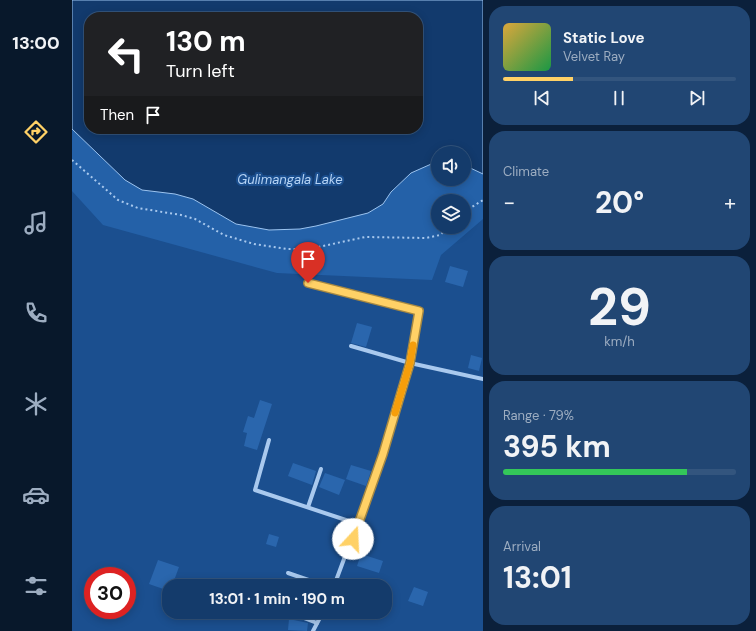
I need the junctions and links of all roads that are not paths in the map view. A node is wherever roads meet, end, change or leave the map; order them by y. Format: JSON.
{"nodes":[{"id":1,"x":308,"y":283,"type":"dead end"},
{"id":2,"x":351,"y":346,"type":"dead end"},
{"id":3,"x":410,"y":363,"type":"junction"},
{"id":4,"x":483,"y":379,"type":"edge"},
{"id":5,"x":269,"y":440,"type":"dead end"},
{"id":6,"x":321,"y":469,"type":"dead end"},
{"id":7,"x":308,"y":507,"type":"junction"},
{"id":8,"x":358,"y":524,"type":"junction"},
{"id":9,"x":288,"y":573,"type":"dead end"},
{"id":10,"x":306,"y":579,"type":"edge"},
{"id":11,"x":337,"y":579,"type":"edge"},
{"id":12,"x":308,"y":619,"type":"edge"},
{"id":13,"x":319,"y":619,"type":"edge"},
{"id":14,"x":317,"y":622,"type":"junction"},
{"id":15,"x":313,"y":631,"type":"edge"}],
"edges":[{"from":1,"to":3,"type":"street"},
{"from":2,"to":3,"type":"street"},
{"from":3,"to":4,"type":"street"},
{"from":3,"to":8,"type":"street"},
{"from":5,"to":7,"type":"street"},
{"from":6,"to":7,"type":"street"},
{"from":7,"to":8,"type":"street"},
{"from":8,"to":11,"type":"street"},
{"from":9,"to":10,"type":"street"},
{"from":12,"to":14,"type":"street"},
{"from":13,"to":14,"type":"street"},
{"from":14,"to":15,"type":"street"}]}
